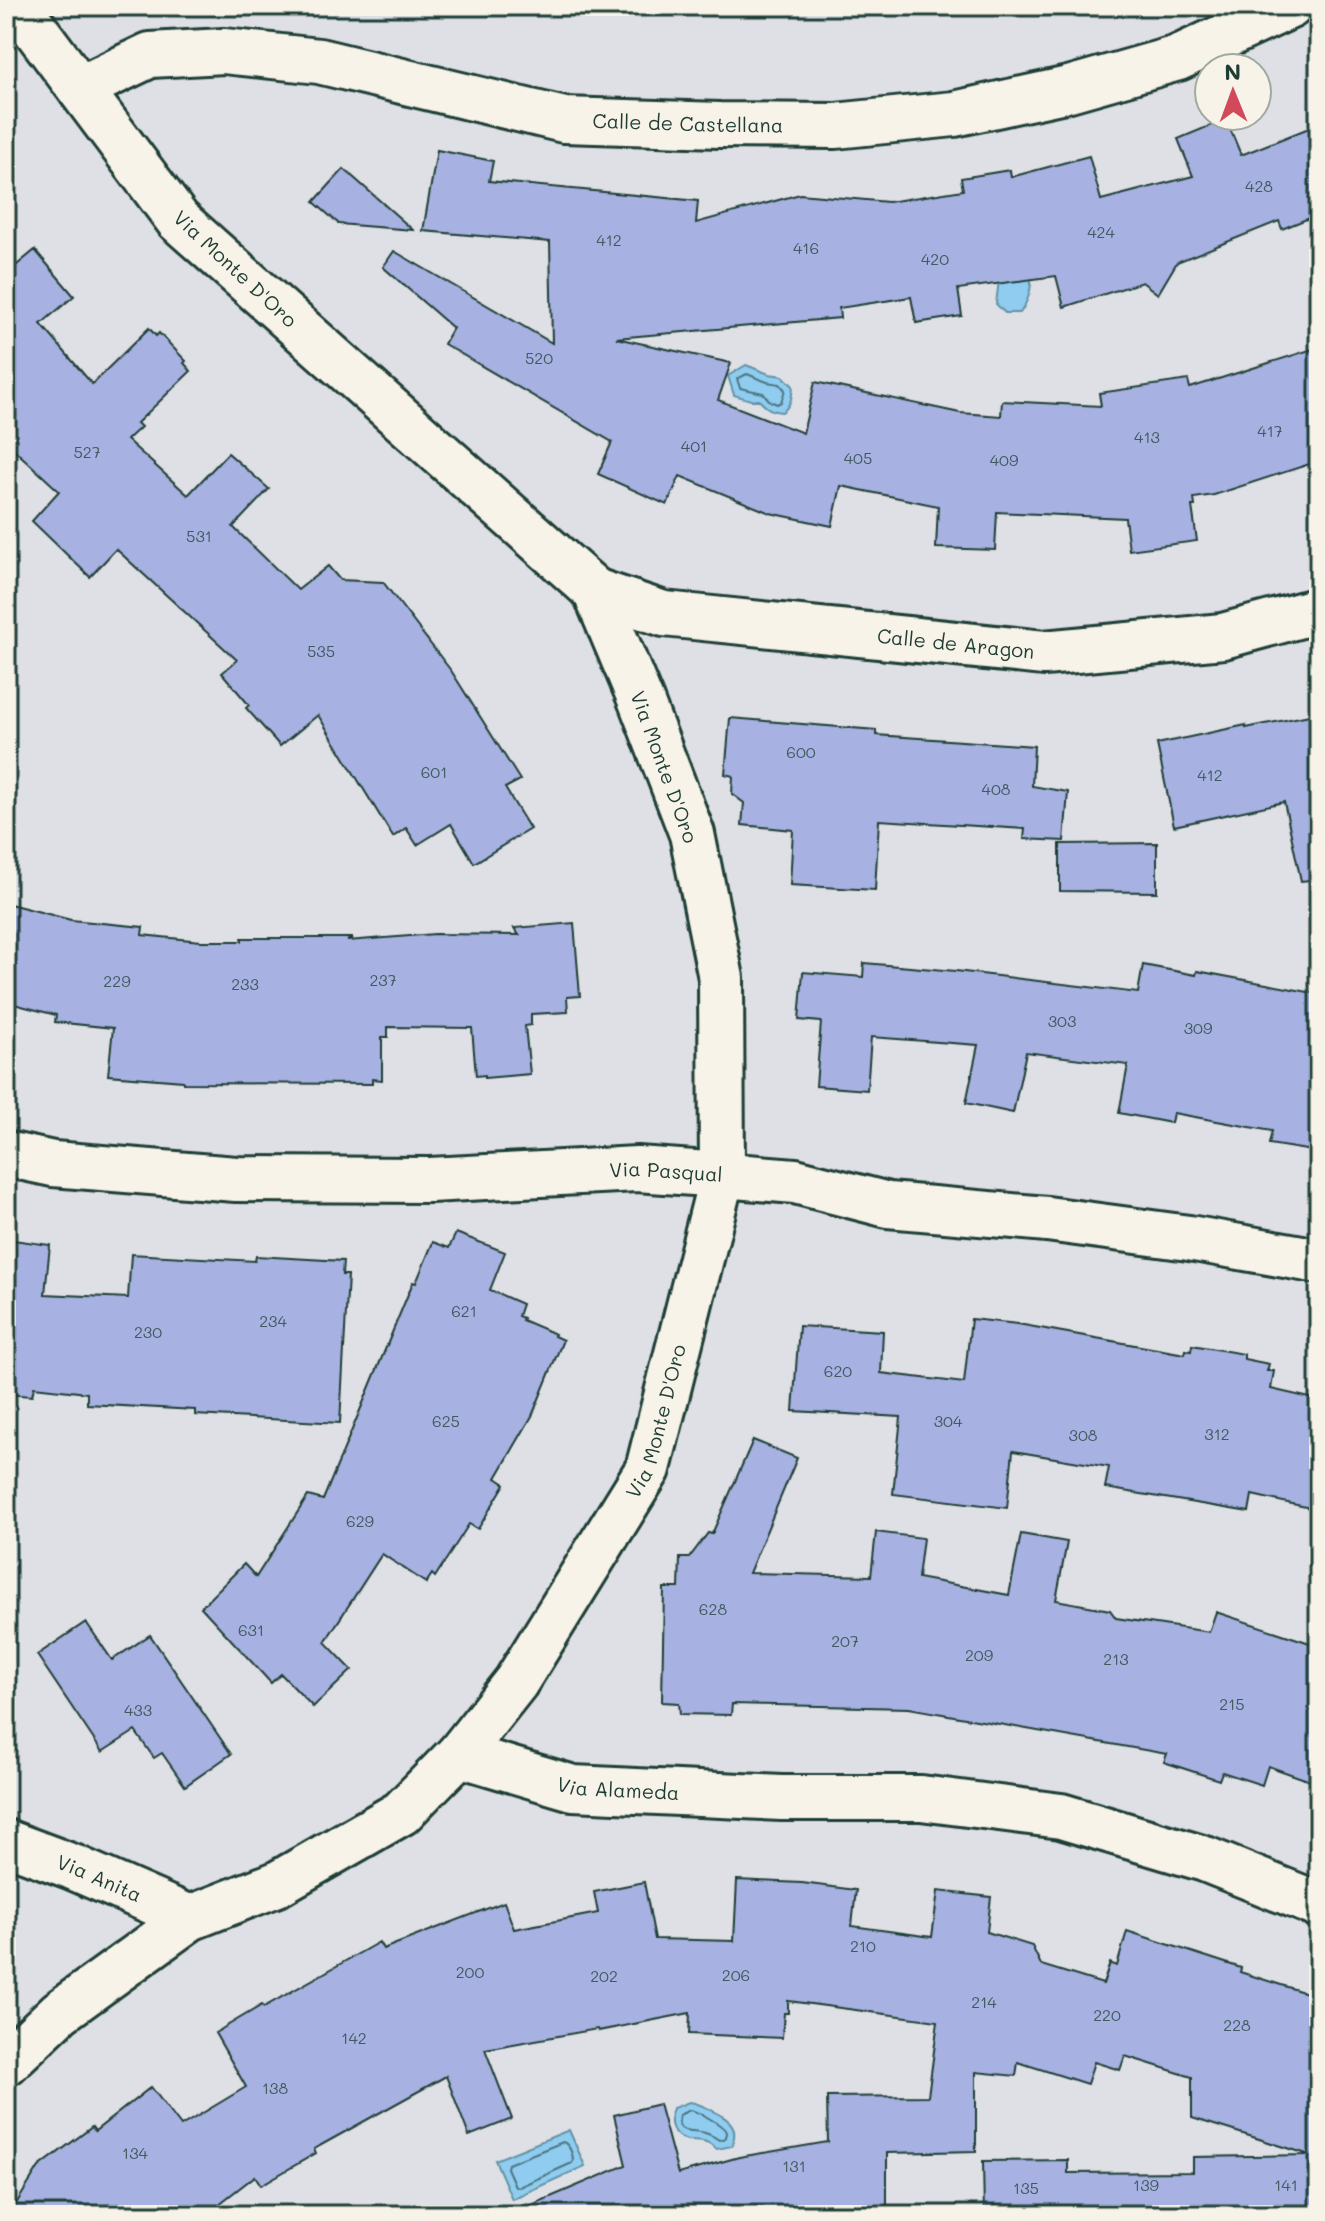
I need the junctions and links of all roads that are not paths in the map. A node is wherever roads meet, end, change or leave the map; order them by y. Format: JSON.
{"nodes":[{"id":1,"x":18,"y":6,"type":"edge"},
{"id":2,"x":1290,"y":6,"type":"edge"},
{"id":3,"x":81,"y":88,"type":"junction"},
{"id":4,"x":595,"y":591,"type":"junction"},
{"id":5,"x":1319,"y":610,"type":"edge"},
{"id":6,"x":6,"y":1154,"type":"edge"},
{"id":7,"x":722,"y":1175,"type":"junction"},
{"id":8,"x":1319,"y":1261,"type":"edge"},
{"id":9,"x":459,"y":1754,"type":"junction"},
{"id":10,"x":6,"y":1842,"type":"edge"},
{"id":11,"x":1319,"y":1905,"type":"edge"},
{"id":12,"x":190,"y":1918,"type":"junction"},
{"id":13,"x":6,"y":2063,"type":"edge"}],
"edges":[{"from":1,"to":3,"type":"street","name":"Via Monte D'Oro"},
{"from":2,"to":3,"type":"street","name":"Calle de Castellana"},
{"from":3,"to":4,"type":"street","name":"Via Monte D'Oro"},
{"from":4,"to":5,"type":"street","name":"Calle de Aragon"},
{"from":4,"to":7,"type":"street","name":"Via Monte D'Oro"},
{"from":6,"to":7,"type":"street","name":"Via Pasqual"},
{"from":7,"to":8,"type":"street","name":"Via Pasqual"},
{"from":7,"to":9,"type":"street","name":"Via Monte D'Oro"},
{"from":9,"to":11,"type":"street","name":"Via Alameda"},
{"from":9,"to":12,"type":"street"},
{"from":10,"to":12,"type":"street","name":"Via Anita"},
{"from":12,"to":13,"type":"street"}]}
